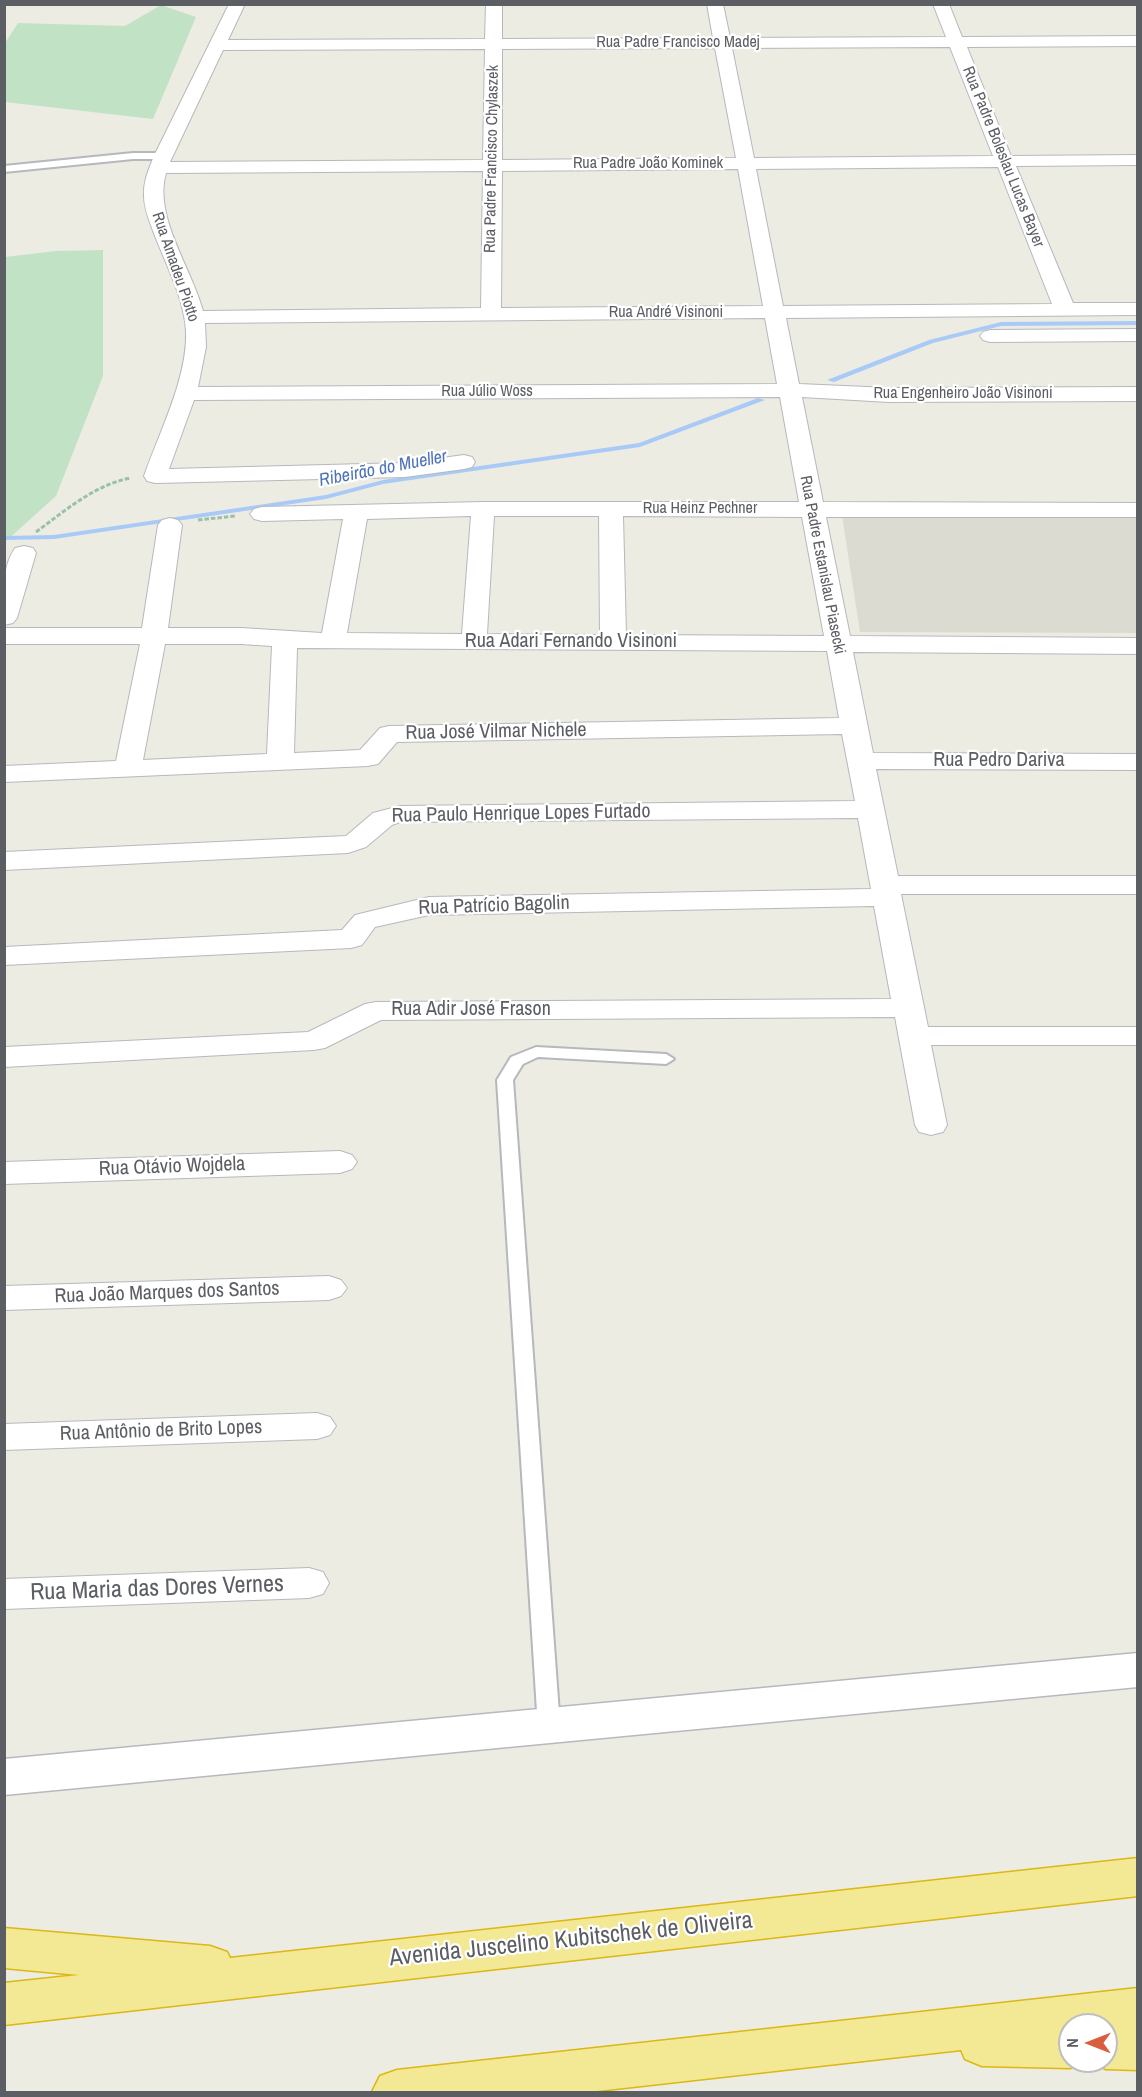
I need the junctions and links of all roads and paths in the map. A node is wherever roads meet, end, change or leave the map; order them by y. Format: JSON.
{"nodes":[{"id":1,"x":237,"y":4,"type":"edge"},
{"id":2,"x":494,"y":4,"type":"edge"},
{"id":3,"x":715,"y":4,"type":"edge"},
{"id":4,"x":941,"y":4,"type":"edge"},
{"id":5,"x":1137,"y":41,"type":"edge"},
{"id":6,"x":956,"y":42,"type":"junction"},
{"id":7,"x":722,"y":43,"type":"junction"},
{"id":8,"x":494,"y":44,"type":"junction"},
{"id":9,"x":219,"y":45,"type":"junction"},
{"id":10,"x":1137,"y":160,"type":"edge"},
{"id":11,"x":1005,"y":161,"type":"junction"},
{"id":12,"x":161,"y":162,"type":"junction"},
{"id":13,"x":746,"y":163,"type":"junction"},
{"id":14,"x":492,"y":165,"type":"junction"},
{"id":15,"x":4,"y":170,"type":"edge"},
{"id":16,"x":1137,"y":309,"type":"edge"},
{"id":17,"x":1065,"y":310,"type":"junction"},
{"id":18,"x":774,"y":312,"type":"junction"},
{"id":19,"x":491,"y":314,"type":"junction"},
{"id":20,"x":194,"y":317,"type":"junction"},
{"id":21,"x":1137,"y":335,"type":"edge"},
{"id":22,"x":990,"y":336,"type":"dead end"},
{"id":23,"x":789,"y":390,"type":"junction"},
{"id":24,"x":184,"y":394,"type":"junction"},
{"id":25,"x":1137,"y":394,"type":"edge"},
{"id":26,"x":464,"y":462,"type":"dead end"},
{"id":27,"x":155,"y":476,"type":"junction"},
{"id":28,"x":483,"y":508,"type":"junction"},
{"id":29,"x":611,"y":508,"type":"junction"},
{"id":30,"x":811,"y":509,"type":"junction"},
{"id":31,"x":1137,"y":510,"type":"edge"},
{"id":32,"x":356,"y":512,"type":"junction"},
{"id":33,"x":262,"y":514,"type":"joint"},
{"id":34,"x":170,"y":525,"type":"joint"},
{"id":35,"x":28,"y":543,"type":"joint"},
{"id":36,"x":4,"y":618,"type":"edge"},
{"id":37,"x":4,"y":636,"type":"edge"},
{"id":38,"x":154,"y":636,"type":"junction"},
{"id":39,"x":285,"y":640,"type":"junction"},
{"id":40,"x":333,"y":640,"type":"junction"},
{"id":41,"x":474,"y":642,"type":"junction"},
{"id":42,"x":613,"y":643,"type":"junction"},
{"id":43,"x":838,"y":645,"type":"junction"},
{"id":44,"x":1137,"y":646,"type":"edge"},
{"id":45,"x":854,"y":726,"type":"junction"},
{"id":46,"x":861,"y":760,"type":"junction"},
{"id":47,"x":280,"y":762,"type":"junction"},
{"id":48,"x":1137,"y":762,"type":"edge"},
{"id":49,"x":128,"y":768,"type":"junction"},
{"id":50,"x":4,"y":774,"type":"edge"},
{"id":51,"x":870,"y":809,"type":"junction"},
{"id":52,"x":4,"y":861,"type":"edge"},
{"id":53,"x":1137,"y":885,"type":"edge"},
{"id":54,"x":885,"y":891,"type":"junction"},
{"id":55,"x":4,"y":956,"type":"edge"},
{"id":56,"x":911,"y":1022,"type":"junction"},
{"id":57,"x":1137,"y":1036,"type":"edge"},
{"id":58,"x":4,"y":1057,"type":"edge"},
{"id":59,"x":666,"y":1059,"type":"dead end"},
{"id":60,"x":930,"y":1125,"type":"dead end"},
{"id":61,"x":340,"y":1162,"type":"dead end"},
{"id":62,"x":4,"y":1173,"type":"edge"},
{"id":63,"x":330,"y":1288,"type":"dead end"},
{"id":64,"x":4,"y":1298,"type":"edge"},
{"id":65,"x":317,"y":1426,"type":"dead end"},
{"id":66,"x":4,"y":1437,"type":"edge"},
{"id":67,"x":309,"y":1583,"type":"dead end"},
{"id":68,"x":4,"y":1594,"type":"edge"},
{"id":69,"x":1137,"y":1670,"type":"edge"},
{"id":70,"x":549,"y":1727,"type":"junction"},
{"id":71,"x":4,"y":1778,"type":"edge"},
{"id":72,"x":1137,"y":1877,"type":"edge"},
{"id":73,"x":4,"y":1948,"type":"edge"},
{"id":74,"x":281,"y":1973,"type":"junction"},
{"id":75,"x":4,"y":2004,"type":"edge"},
{"id":76,"x":1137,"y":2009,"type":"edge"},
{"id":77,"x":861,"y":2041,"type":"junction"},
{"id":78,"x":1058,"y":2046,"type":"edge"},
{"id":79,"x":1118,"y":2047,"type":"edge"},
{"id":80,"x":1137,"y":2048,"type":"edge"},
{"id":81,"x":397,"y":2092,"type":"edge"}],
"edges":[{"from":1,"to":9,"type":"street","name":"Rua Amadeu Piotto"},
{"from":2,"to":8,"type":"street","name":"Rua Padre Francisco Chylaszek"},
{"from":3,"to":7,"type":"street","name":"Rua Padre Estanislau Piasecki"},
{"from":4,"to":6,"type":"street","name":"Rua Padre Boleslau Lucas Bayer"},
{"from":5,"to":6,"type":"street","name":"Rua Padre Francisco Madej"},
{"from":6,"to":7,"type":"street","name":"Rua Padre Francisco Madej"},
{"from":6,"to":11,"type":"street","name":"Rua Padre Boleslau Lucas Bayer"},
{"from":7,"to":8,"type":"street","name":"Rua Padre Francisco Madej"},
{"from":7,"to":13,"type":"street","name":"Rua Padre Estanislau Piasecki"},
{"from":8,"to":9,"type":"street","name":"Rua Padre Francisco Madej"},
{"from":8,"to":14,"type":"street","name":"Rua Padre Francisco Chylaszek"},
{"from":9,"to":12,"type":"street","name":"Rua Amadeu Piotto"},
{"from":10,"to":11,"type":"street","name":"Rua Padre João Kominek"},
{"from":11,"to":13,"type":"street","name":"Rua Padre João Kominek"},
{"from":11,"to":17,"type":"street","name":"Rua Padre Boleslau Lucas Bayer"},
{"from":12,"to":14,"type":"street","name":"Rua Padre João Kominek"},
{"from":12,"to":15,"type":"lane"},
{"from":12,"to":20,"type":"street","name":"Rua Amadeu Piotto"},
{"from":13,"to":14,"type":"street","name":"Rua Padre João Kominek"},
{"from":13,"to":18,"type":"street","name":"Rua Padre Estanislau Piasecki"},
{"from":14,"to":19,"type":"street","name":"Rua Padre Francisco Chylaszek"},
{"from":16,"to":17,"type":"street","name":"Rua André Visinoni"},
{"from":17,"to":18,"type":"street","name":"Rua André Visinoni"},
{"from":18,"to":19,"type":"street","name":"Rua André Visinoni"},
{"from":18,"to":23,"type":"street","name":"Rua Padre Estanislau Piasecki"},
{"from":19,"to":20,"type":"street","name":"Rua André Visinoni"},
{"from":20,"to":24,"type":"street","name":"Rua Amadeu Piotto"},
{"from":21,"to":22,"type":"street"},
{"from":23,"to":24,"type":"street","name":"Rua Júlio Woss"},
{"from":23,"to":25,"type":"street","name":"Rua Engenheiro João Visinoni"},
{"from":23,"to":30,"type":"street","name":"Rua Padre Estanislau Piasecki"},
{"from":24,"to":27,"type":"street","name":"Rua Amadeu Piotto"},
{"from":26,"to":27,"type":"street"},
{"from":27,"to":35,"type":"path"},
{"from":28,"to":29,"type":"street","name":"Rua Heinz Pechner"},
{"from":28,"to":32,"type":"street","name":"Rua Heinz Pechner"},
{"from":28,"to":41,"type":"street"},
{"from":29,"to":30,"type":"street","name":"Rua Heinz Pechner"},
{"from":29,"to":42,"type":"street"},
{"from":30,"to":31,"type":"street","name":"Rua Heinz Pechner"},
{"from":30,"to":43,"type":"street","name":"Rua Padre Estanislau Piasecki"},
{"from":32,"to":33,"type":"street","name":"Rua Heinz Pechner"},
{"from":32,"to":40,"type":"street"},
{"from":33,"to":34,"type":"path"},
{"from":34,"to":38,"type":"street"},
{"from":35,"to":36,"type":"street"},
{"from":37,"to":38,"type":"street","name":"Rua Adari Fernando Visinoni"},
{"from":38,"to":39,"type":"street","name":"Rua Adari Fernando Visinoni"},
{"from":38,"to":49,"type":"street"},
{"from":39,"to":40,"type":"street","name":"Rua Adari Fernando Visinoni"},
{"from":39,"to":47,"type":"street"},
{"from":40,"to":41,"type":"street","name":"Rua Adari Fernando Visinoni"},
{"from":41,"to":42,"type":"street","name":"Rua Adari Fernando Visinoni"},
{"from":42,"to":43,"type":"street","name":"Rua Adari Fernando Visinoni"},
{"from":43,"to":44,"type":"street","name":"Rua Adari Fernando Visinoni"},
{"from":43,"to":45,"type":"street","name":"Rua Padre Estanislau Piasecki"},
{"from":45,"to":46,"type":"street","name":"Rua Padre Estanislau Piasecki"},
{"from":45,"to":47,"type":"street","name":"Rua José Vilmar Nichele"},
{"from":46,"to":48,"type":"street","name":"Rua Pedro Dariva"},
{"from":46,"to":51,"type":"street","name":"Rua Padre Estanislau Piasecki"},
{"from":47,"to":49,"type":"street","name":"Rua José Vilmar Nichele"},
{"from":49,"to":50,"type":"street","name":"Rua José Vilmar Nichele"},
{"from":51,"to":52,"type":"street","name":"Rua Paulo Henrique Lopes Furtado"},
{"from":51,"to":54,"type":"street","name":"Rua Padre Estanislau Piasecki"},
{"from":53,"to":54,"type":"street","name":"Rua Patrício Bagolin"},
{"from":54,"to":55,"type":"street","name":"Rua Patrício Bagolin"},
{"from":54,"to":56,"type":"street","name":"Rua Padre Estanislau Piasecki"},
{"from":56,"to":57,"type":"street","name":"Rua Adir José Frason"},
{"from":56,"to":58,"type":"street","name":"Rua Adir José Frason"},
{"from":56,"to":60,"type":"street","name":"Rua Padre Estanislau Piasecki"},
{"from":59,"to":70,"type":"lane"},
{"from":61,"to":62,"type":"street","name":"Rua Otávio Wojdela"},
{"from":63,"to":64,"type":"street","name":"Rua João Marques dos Santos"},
{"from":65,"to":66,"type":"street","name":"Rua Antônio de Brito Lopes"},
{"from":67,"to":68,"type":"street","name":"Rua Maria das Dores Vernes"},
{"from":69,"to":70,"type":"main road"},
{"from":70,"to":71,"type":"main road"},
{"from":72,"to":74,"type":"highway","name":"Avenida Juscelino Kubitschek de Oliveira"},
{"from":73,"to":74,"type":"highway"},
{"from":74,"to":75,"type":"highway","name":"Avenida Juscelino Kubitschek de Oliveira"},
{"from":76,"to":77,"type":"highway"},
{"from":77,"to":78,"type":"highway"},
{"from":77,"to":81,"type":"highway"},
{"from":79,"to":80,"type":"highway"}]}
